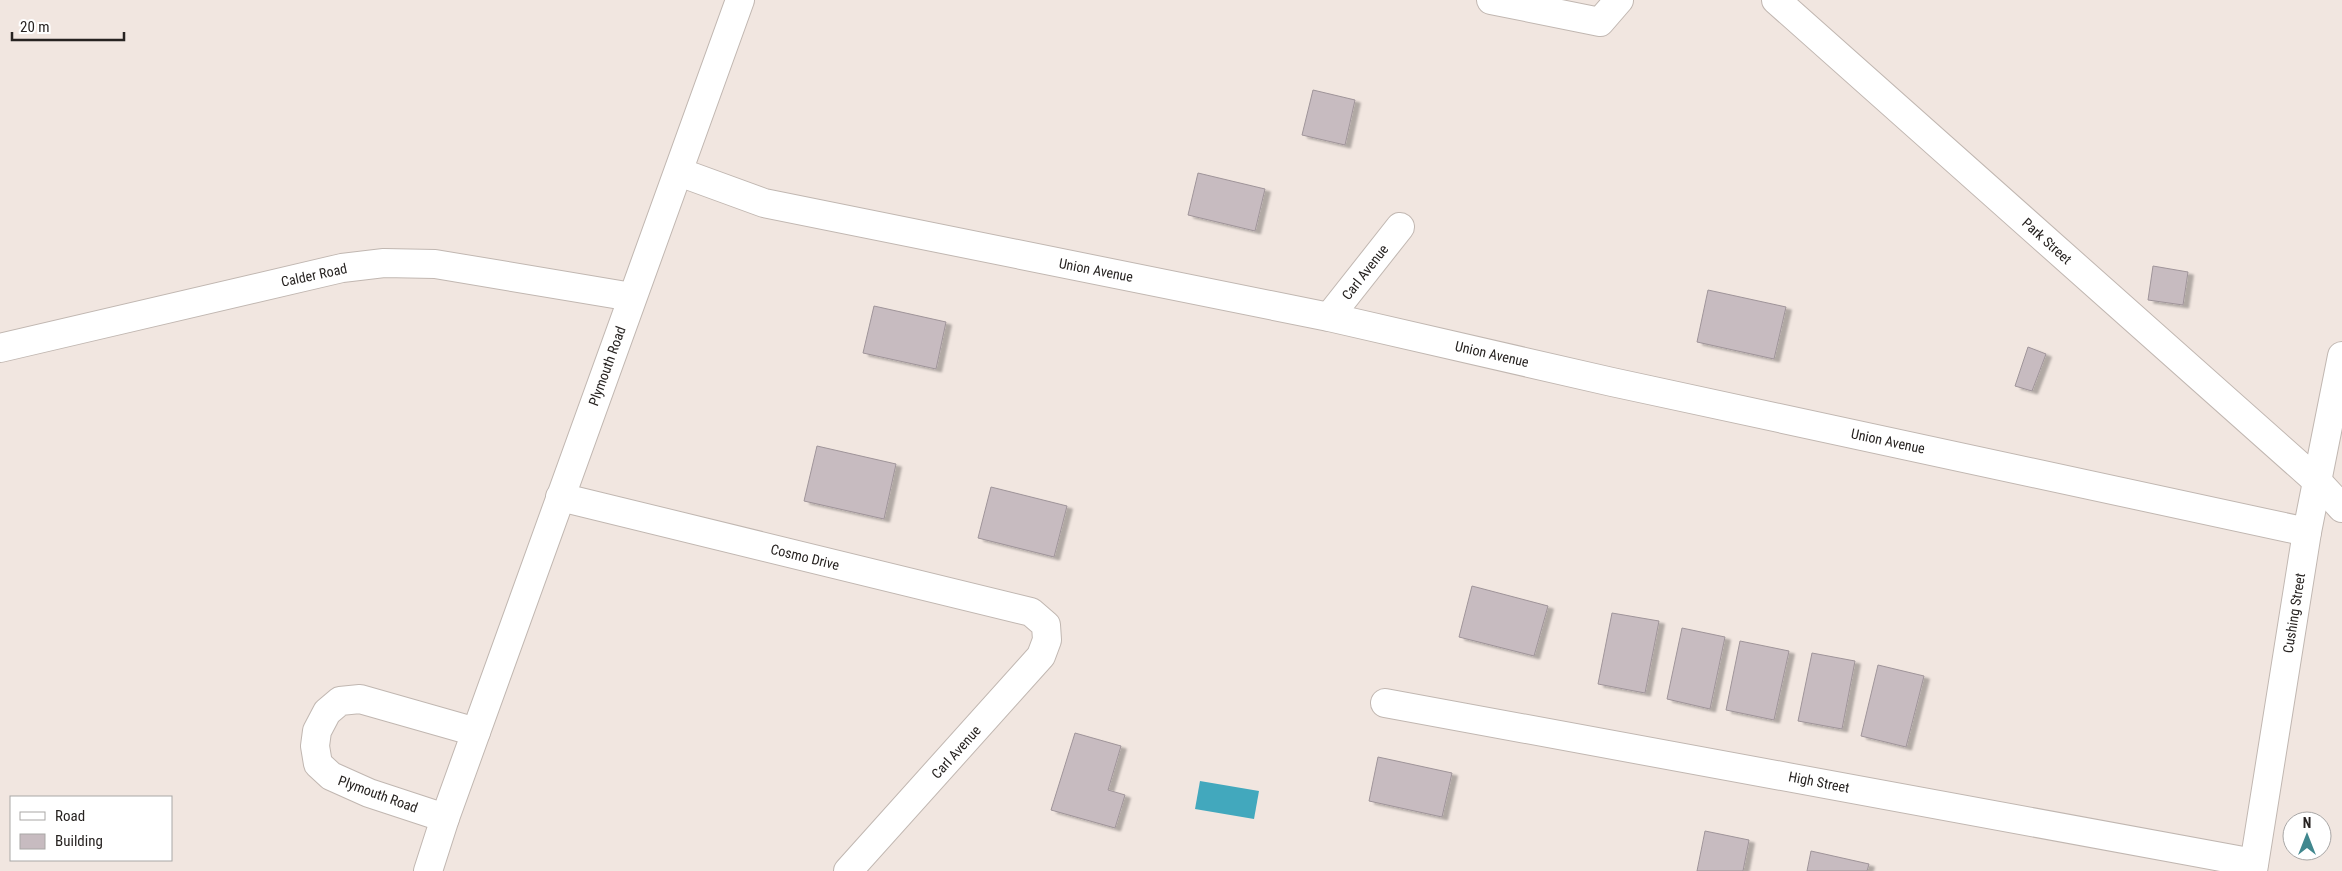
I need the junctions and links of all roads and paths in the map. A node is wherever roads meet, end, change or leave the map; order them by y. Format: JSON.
{"nodes":[{"id":1,"x":740,"y":0,"type":"edge"},
{"id":2,"x":1491,"y":0,"type":"edge"},
{"id":3,"x":1619,"y":0,"type":"edge"},
{"id":4,"x":1776,"y":0,"type":"edge"},
{"id":5,"x":679,"y":172,"type":"junction"},
{"id":6,"x":1400,"y":227,"type":"dead end"},
{"id":7,"x":632,"y":297,"type":"junction"},
{"id":8,"x":1329,"y":317,"type":"junction"},
{"id":9,"x":0,"y":348,"type":"edge"},
{"id":10,"x":2342,"y":356,"type":"edge"},
{"id":11,"x":2318,"y":482,"type":"junction"},
{"id":12,"x":560,"y":497,"type":"junction"},
{"id":13,"x":2342,"y":508,"type":"edge"},
{"id":14,"x":2307,"y":532,"type":"junction"},
{"id":15,"x":1046,"y":625,"type":"joint"},
{"id":16,"x":1385,"y":703,"type":"dead end"},
{"id":17,"x":476,"y":732,"type":"junction"},
{"id":18,"x":445,"y":818,"type":"junction"},
{"id":19,"x":2253,"y":867,"type":"edge"},
{"id":20,"x":428,"y":871,"type":"edge"},
{"id":21,"x":848,"y":871,"type":"edge"}],
"edges":[{"from":1,"to":5,"type":"street","name":"Plymouth Road"},
{"from":2,"to":3,"type":"street"},
{"from":4,"to":11,"type":"street","name":"Park Street"},
{"from":5,"to":7,"type":"street","name":"Plymouth Road"},
{"from":5,"to":8,"type":"street","name":"Union Avenue"},
{"from":6,"to":8,"type":"street","name":"Carl Avenue"},
{"from":7,"to":9,"type":"street","name":"Calder Road"},
{"from":7,"to":12,"type":"street","name":"Plymouth Road"},
{"from":8,"to":14,"type":"street","name":"Union Avenue"},
{"from":10,"to":11,"type":"street","name":"Cushing Street"},
{"from":11,"to":13,"type":"street","name":"Park Street"},
{"from":11,"to":14,"type":"street","name":"Cushing Street"},
{"from":12,"to":15,"type":"street","name":"Cosmo Drive"},
{"from":12,"to":17,"type":"street","name":"Plymouth Road"},
{"from":14,"to":19,"type":"street","name":"Cushing Street"},
{"from":15,"to":21,"type":"street","name":"Carl Avenue"},
{"from":16,"to":19,"type":"street","name":"High Street"},
{"from":17,"to":18,"type":"street","name":"Plymouth Road"},
{"from":17,"to":18,"type":"street","name":"Plymouth Road"},
{"from":18,"to":20,"type":"street","name":"Plymouth Road"}]}
